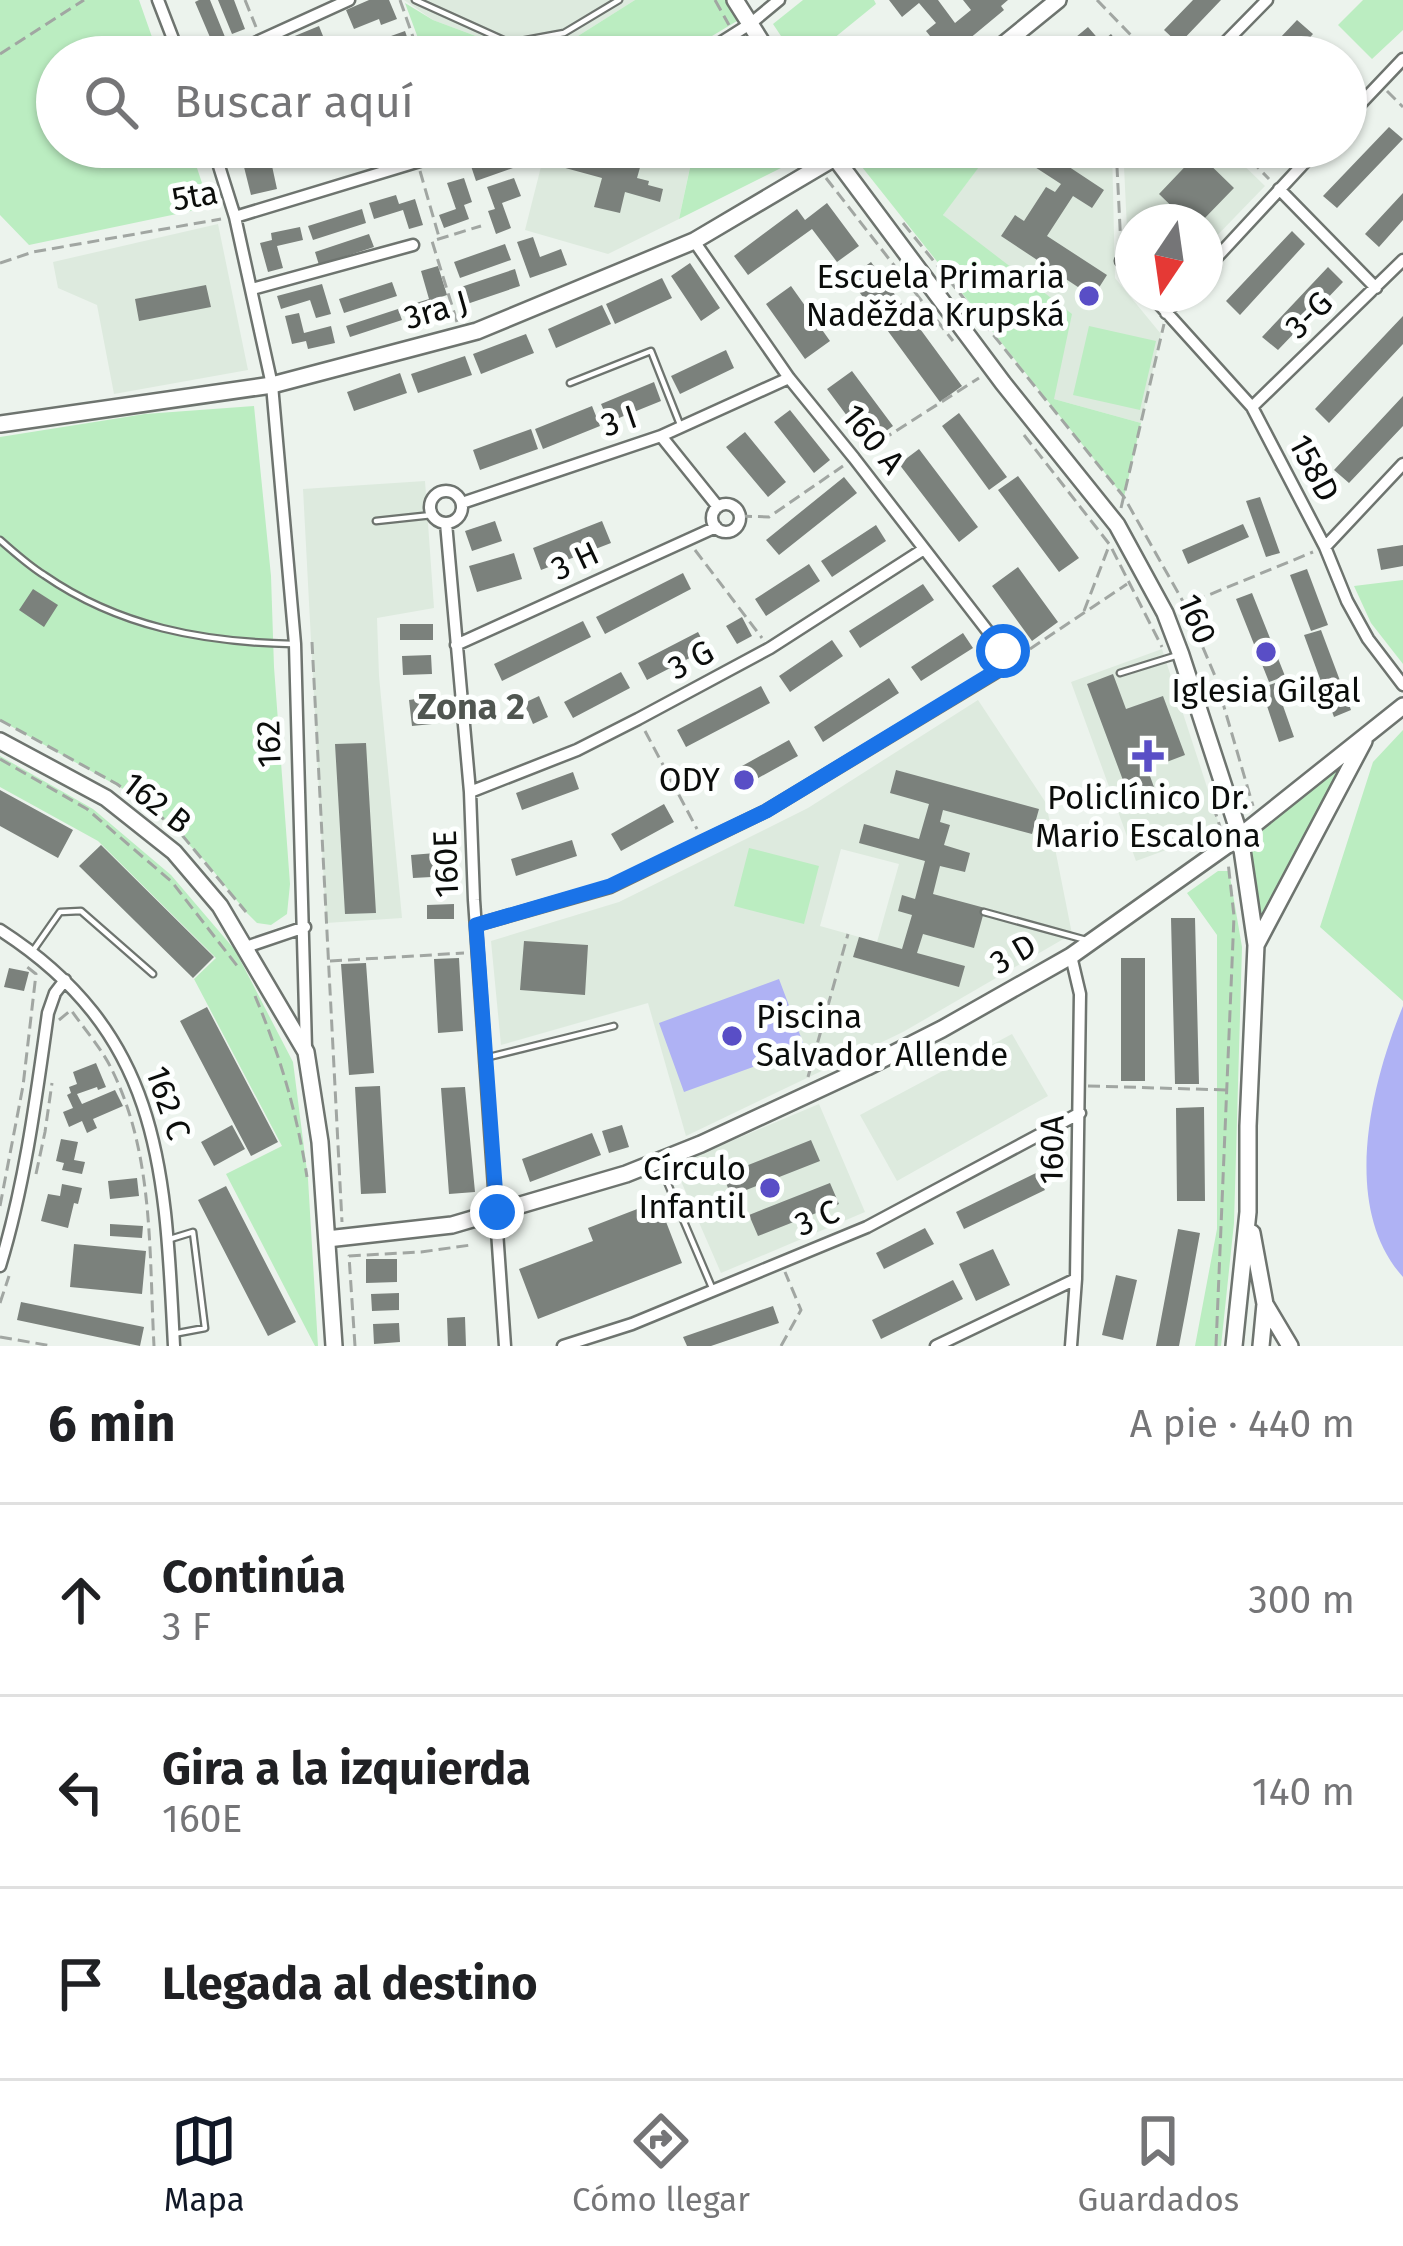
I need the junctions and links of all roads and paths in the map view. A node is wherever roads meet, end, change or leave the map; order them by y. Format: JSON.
{"nodes":[{"id":1,"x":85,"y":0,"type":"edge"},
{"id":2,"x":158,"y":0,"type":"edge"},
{"id":3,"x":349,"y":0,"type":"edge"},
{"id":4,"x":400,"y":0,"type":"edge"},
{"id":5,"x":415,"y":0,"type":"edge"},
{"id":6,"x":619,"y":0,"type":"edge"},
{"id":7,"x":735,"y":0,"type":"edge"},
{"id":8,"x":779,"y":0,"type":"edge"},
{"id":9,"x":1058,"y":0,"type":"edge"},
{"id":10,"x":1097,"y":0,"type":"edge"},
{"id":11,"x":1268,"y":0,"type":"edge"},
{"id":12,"x":750,"y":24,"type":"junction"},
{"id":13,"x":172,"y":36,"type":"edge"},
{"id":14,"x":270,"y":36,"type":"edge"},
{"id":15,"x":413,"y":36,"type":"edge"},
{"id":16,"x":495,"y":36,"type":"edge"},
{"id":17,"x":548,"y":36,"type":"edge"},
{"id":18,"x":731,"y":36,"type":"edge"},
{"id":19,"x":758,"y":36,"type":"edge"},
{"id":20,"x":1014,"y":36,"type":"edge"},
{"id":21,"x":1132,"y":36,"type":"edge"},
{"id":22,"x":1232,"y":36,"type":"edge"},
{"id":23,"x":0,"y":54,"type":"edge"},
{"id":24,"x":1403,"y":59,"type":"edge"},
{"id":25,"x":1380,"y":83,"type":"junction"},
{"id":26,"x":1367,"y":97,"type":"edge"},
{"id":27,"x":1403,"y":106,"type":"edge"},
{"id":28,"x":220,"y":168,"type":"edge"},
{"id":29,"x":403,"y":168,"type":"edge"},
{"id":30,"x":418,"y":168,"type":"edge"},
{"id":31,"x":841,"y":168,"type":"edge"},
{"id":32,"x":1117,"y":168,"type":"edge"},
{"id":33,"x":1258,"y":168,"type":"edge"},
{"id":34,"x":1299,"y":168,"type":"edge"},
{"id":35,"x":819,"y":169,"type":"joint"},
{"id":36,"x":1279,"y":189,"type":"junction"},
{"id":37,"x":1118,"y":204,"type":"edge"},
{"id":38,"x":235,"y":217,"type":"junction"},
{"id":39,"x":481,"y":226,"type":"dead end"},
{"id":40,"x":440,"y":238,"type":"junction"},
{"id":41,"x":694,"y":241,"type":"junction"},
{"id":42,"x":413,"y":245,"type":"dead end"},
{"id":43,"x":1223,"y":250,"type":"edge"},
{"id":44,"x":1403,"y":260,"type":"edge"},
{"id":45,"x":0,"y":263,"type":"edge"},
{"id":46,"x":1376,"y":288,"type":"junction"},
{"id":47,"x":252,"y":289,"type":"junction"},
{"id":48,"x":1166,"y":313,"type":"joint"},
{"id":49,"x":461,"y":335,"type":"junction"},
{"id":50,"x":954,"y":343,"type":"dead end"},
{"id":51,"x":789,"y":378,"type":"junction"},
{"id":52,"x":570,"y":383,"type":"dead end"},
{"id":53,"x":272,"y":386,"type":"junction"},
{"id":54,"x":1252,"y":407,"type":"junction"},
{"id":55,"x":0,"y":424,"type":"edge"},
{"id":56,"x":681,"y":427,"type":"junction"},
{"id":57,"x":1024,"y":433,"type":"dead end"},
{"id":58,"x":661,"y":436,"type":"junction"},
{"id":59,"x":1403,"y":464,"type":"edge"},
{"id":60,"x":462,"y":502,"type":"junction"},
{"id":61,"x":718,"y":507,"type":"junction"},
{"id":62,"x":432,"y":515,"type":"junction"},
{"id":63,"x":376,"y":520,"type":"dead end"},
{"id":64,"x":446,"y":523,"type":"junction"},
{"id":65,"x":1117,"y":525,"type":"junction"},
{"id":66,"x":716,"y":527,"type":"junction"},
{"id":67,"x":686,"y":539,"type":"junction"},
{"id":68,"x":0,"y":540,"type":"edge"},
{"id":69,"x":1110,"y":545,"type":"junction"},
{"id":70,"x":1325,"y":547,"type":"junction"},
{"id":71,"x":924,"y":550,"type":"junction"},
{"id":72,"x":1130,"y":582,"type":"junction"},
{"id":73,"x":1084,"y":611,"type":"junction"},
{"id":74,"x":1165,"y":613,"type":"junction"},
{"id":75,"x":312,"y":643,"type":"dead end"},
{"id":76,"x":295,"y":644,"type":"junction"},
{"id":77,"x":456,"y":645,"type":"junction"},
{"id":78,"x":770,"y":649,"type":"junction"},
{"id":79,"x":1174,"y":657,"type":"junction"},
{"id":80,"x":998,"y":670,"type":"junction"},
{"id":81,"x":1120,"y":673,"type":"dead end"},
{"id":82,"x":1403,"y":685,"type":"edge"},
{"id":83,"x":1403,"y":706,"type":"edge"},
{"id":84,"x":638,"y":719,"type":"junction"},
{"id":85,"x":1366,"y":737,"type":"junction"},
{"id":86,"x":0,"y":741,"type":"edge"},
{"id":87,"x":0,"y":759,"type":"edge"},
{"id":88,"x":1208,"y":787,"type":"dead end"},
{"id":89,"x":470,"y":792,"type":"junction"},
{"id":90,"x":1233,"y":840,"type":"junction"},
{"id":91,"x":703,"y":841,"type":"junction"},
{"id":92,"x":984,"y":912,"type":"dead end"},
{"id":93,"x":476,"y":925,"type":"junction"},
{"id":94,"x":305,"y":927,"type":"junction"},
{"id":95,"x":0,"y":930,"type":"edge"},
{"id":96,"x":848,"y":934,"type":"dead end"},
{"id":97,"x":1091,"y":942,"type":"junction"},
{"id":98,"x":1256,"y":945,"type":"junction"},
{"id":99,"x":246,"y":947,"type":"junction"},
{"id":100,"x":32,"y":952,"type":"junction"},
{"id":101,"x":478,"y":952,"type":"junction"},
{"id":102,"x":1071,"y":956,"type":"junction"},
{"id":103,"x":329,"y":961,"type":"junction"},
{"id":104,"x":23,"y":964,"type":"dead end"},
{"id":105,"x":153,"y":974,"type":"dead end"},
{"id":106,"x":243,"y":975,"type":"dead end"},
{"id":107,"x":65,"y":980,"type":"junction"},
{"id":108,"x":252,"y":988,"type":"dead end"},
{"id":109,"x":59,"y":1018,"type":"dead end"},
{"id":110,"x":614,"y":1026,"type":"dead end"},
{"id":111,"x":306,"y":1052,"type":"junction"},
{"id":112,"x":485,"y":1058,"type":"junction"},
{"id":113,"x":51,"y":1086,"type":"dead end"},
{"id":114,"x":1080,"y":1086,"type":"junction"},
{"id":115,"x":1228,"y":1090,"type":"junction"},
{"id":116,"x":802,"y":1096,"type":"junction"},
{"id":117,"x":1080,"y":1113,"type":"junction"},
{"id":118,"x":658,"y":1161,"type":"junction"},
{"id":119,"x":308,"y":1180,"type":"dead end"},
{"id":120,"x":33,"y":1190,"type":"dead end"},
{"id":121,"x":0,"y":1206,"type":"edge"},
{"id":122,"x":497,"y":1212,"type":"junction"},
{"id":123,"x":1248,"y":1212,"type":"junction"},
{"id":124,"x":343,"y":1224,"type":"dead end"},
{"id":125,"x":327,"y":1239,"type":"junction"},
{"id":126,"x":167,"y":1240,"type":"junction"},
{"id":127,"x":471,"y":1245,"type":"dead end"},
{"id":128,"x":780,"y":1262,"type":"junction"},
{"id":129,"x":6,"y":1266,"type":"edge"},
{"id":130,"x":1076,"y":1279,"type":"junction"},
{"id":131,"x":713,"y":1290,"type":"junction"},
{"id":132,"x":0,"y":1303,"type":"edge"},
{"id":133,"x":1265,"y":1304,"type":"junction"},
{"id":134,"x":1237,"y":1318,"type":"junction"},
{"id":135,"x":0,"y":1337,"type":"edge"},
{"id":136,"x":173,"y":1340,"type":"edge"},
{"id":137,"x":52,"y":1346,"type":"edge"},
{"id":138,"x":154,"y":1346,"type":"edge"},
{"id":139,"x":334,"y":1346,"type":"edge"},
{"id":140,"x":355,"y":1346,"type":"edge"},
{"id":141,"x":505,"y":1346,"type":"edge"},
{"id":142,"x":563,"y":1346,"type":"edge"},
{"id":143,"x":781,"y":1346,"type":"edge"},
{"id":144,"x":936,"y":1346,"type":"edge"},
{"id":145,"x":1071,"y":1346,"type":"edge"},
{"id":146,"x":1216,"y":1346,"type":"edge"},
{"id":147,"x":1235,"y":1346,"type":"edge"},
{"id":148,"x":1261,"y":1346,"type":"edge"},
{"id":149,"x":1290,"y":1346,"type":"edge"}],
"edges":[{"from":1,"to":23,"type":"path"},
{"from":2,"to":13,"type":"street"},
{"from":3,"to":14,"type":"street"},
{"from":4,"to":15,"type":"path"},
{"from":5,"to":16,"type":"lane"},
{"from":6,"to":17,"type":"lane"},
{"from":7,"to":12,"type":"street"},
{"from":8,"to":12,"type":"street"},
{"from":9,"to":20,"type":"street"},
{"from":10,"to":21,"type":"path"},
{"from":11,"to":22,"type":"street"},
{"from":12,"to":18,"type":"street"},
{"from":12,"to":19,"type":"street"},
{"from":24,"to":25,"type":"street"},
{"from":25,"to":26,"type":"street"},
{"from":25,"to":27,"type":"path"},
{"from":28,"to":38,"type":"street","name":"162"},
{"from":29,"to":38,"type":"street","name":"5ta"},
{"from":30,"to":40,"type":"path"},
{"from":31,"to":65,"type":"street","name":"160"},
{"from":32,"to":37,"type":"path"},
{"from":33,"to":36,"type":"path"},
{"from":34,"to":36,"type":"street"},
{"from":35,"to":41,"type":"street","name":"3ra J"},
{"from":35,"to":50,"type":"path"},
{"from":36,"to":43,"type":"street"},
{"from":36,"to":46,"type":"street"},
{"from":38,"to":45,"type":"path","name":"5ta"},
{"from":38,"to":47,"type":"street","name":"162"},
{"from":39,"to":40,"type":"path"},
{"from":40,"to":49,"type":"path"},
{"from":41,"to":49,"type":"street","name":"3ra J"},
{"from":41,"to":51,"type":"street","name":"160 A"},
{"from":42,"to":47,"type":"street"},
{"from":44,"to":46,"type":"street","name":"3-G"},
{"from":46,"to":54,"type":"street","name":"3-G"},
{"from":47,"to":53,"type":"street","name":"162"},
{"from":48,"to":54,"type":"street","name":"158D"},
{"from":48,"to":65,"type":"path"},
{"from":49,"to":53,"type":"street","name":"3ra J"},
{"from":51,"to":56,"type":"street","name":"3 I"},
{"from":51,"to":71,"type":"street","name":"160 A"},
{"from":52,"to":56,"type":"lane"},
{"from":53,"to":55,"type":"street","name":"3ra J"},
{"from":53,"to":76,"type":"street","name":"162"},
{"from":54,"to":70,"type":"street","name":"158D"},
{"from":56,"to":58,"type":"street","name":"3 I"},
{"from":57,"to":69,"type":"path"},
{"from":58,"to":60,"type":"street","name":"3 I"},
{"from":58,"to":61,"type":"street"},
{"from":59,"to":70,"type":"street"},
{"from":60,"to":62,"type":"street"},
{"from":60,"to":64,"type":"street"},
{"from":61,"to":66,"type":"street"},
{"from":61,"to":66,"type":"street"},
{"from":62,"to":63,"type":"lane"},
{"from":62,"to":64,"type":"street"},
{"from":64,"to":77,"type":"street","name":"160E"},
{"from":65,"to":74,"type":"street","name":"160"},
{"from":66,"to":67,"type":"street","name":"3 H"},
{"from":67,"to":77,"type":"street","name":"3 H"},
{"from":67,"to":78,"type":"path"},
{"from":68,"to":76,"type":"lane"},
{"from":69,"to":72,"type":"path"},
{"from":69,"to":73,"type":"path"},
{"from":70,"to":74,"type":"path"},
{"from":70,"to":82,"type":"street","name":"158D"},
{"from":71,"to":78,"type":"street","name":"3 G"},
{"from":71,"to":80,"type":"street","name":"160 A"},
{"from":72,"to":73,"type":"path"},
{"from":72,"to":79,"type":"path"},
{"from":73,"to":80,"type":"path"},
{"from":74,"to":79,"type":"street","name":"160"},
{"from":75,"to":103,"type":"path"},
{"from":76,"to":94,"type":"street","name":"162"},
{"from":77,"to":89,"type":"street","name":"160E"},
{"from":78,"to":84,"type":"street","name":"3 G"},
{"from":79,"to":81,"type":"lane"},
{"from":79,"to":90,"type":"street","name":"160"},
{"from":80,"to":91,"type":"street"},
{"from":83,"to":85,"type":"street","name":"3 D"},
{"from":84,"to":89,"type":"street","name":"3 G"},
{"from":84,"to":91,"type":"path"},
{"from":85,"to":90,"type":"street","name":"3 D"},
{"from":85,"to":98,"type":"street"},
{"from":86,"to":99,"type":"street","name":"162 B"},
{"from":87,"to":106,"type":"path"},
{"from":88,"to":90,"type":"path"},
{"from":89,"to":93,"type":"street","name":"160E"},
{"from":90,"to":97,"type":"street","name":"3 D"},
{"from":90,"to":98,"type":"street","name":"160"},
{"from":90,"to":115,"type":"path"},
{"from":91,"to":93,"type":"street"},
{"from":92,"to":97,"type":"lane"},
{"from":93,"to":101,"type":"street","name":"160E"},
{"from":94,"to":99,"type":"street"},
{"from":94,"to":111,"type":"street","name":"162"},
{"from":95,"to":100,"type":"street","name":"162 C"},
{"from":96,"to":116,"type":"path"},
{"from":97,"to":102,"type":"street","name":"3 D"},
{"from":98,"to":123,"type":"street","name":"160"},
{"from":99,"to":111,"type":"street","name":"162 B"},
{"from":100,"to":105,"type":"lane"},
{"from":100,"to":107,"type":"street","name":"162 C"},
{"from":101,"to":103,"type":"path"},
{"from":101,"to":112,"type":"street","name":"160E"},
{"from":102,"to":114,"type":"street","name":"160A"},
{"from":102,"to":116,"type":"street","name":"3 D"},
{"from":103,"to":124,"type":"path"},
{"from":104,"to":121,"type":"path"},
{"from":107,"to":126,"type":"street","name":"162 C"},
{"from":107,"to":129,"type":"street"},
{"from":108,"to":119,"type":"path"},
{"from":109,"to":138,"type":"path"},
{"from":110,"to":112,"type":"lane"},
{"from":111,"to":125,"type":"street","name":"162"},
{"from":112,"to":122,"type":"street","name":"160E"},
{"from":113,"to":120,"type":"path"},
{"from":114,"to":115,"type":"path"},
{"from":114,"to":117,"type":"street","name":"160A"},
{"from":115,"to":146,"type":"path"},
{"from":116,"to":118,"type":"street","name":"3 D"},
{"from":117,"to":128,"type":"street","name":"3 C"},
{"from":117,"to":130,"type":"street","name":"160A"},
{"from":118,"to":122,"type":"street","name":"3 D"},
{"from":118,"to":131,"type":"lane"},
{"from":122,"to":125,"type":"street","name":"3 D"},
{"from":122,"to":141,"type":"street","name":"160E"},
{"from":123,"to":133,"type":"street","name":"160"},
{"from":123,"to":134,"type":"street","name":"160"},
{"from":125,"to":139,"type":"street","name":"162"},
{"from":126,"to":136,"type":"street","name":"162 C"},
{"from":126,"to":136,"type":"lane"},
{"from":127,"to":140,"type":"path"},
{"from":128,"to":131,"type":"street","name":"3 C"},
{"from":128,"to":143,"type":"path"},
{"from":129,"to":132,"type":"path"},
{"from":130,"to":144,"type":"street"},
{"from":130,"to":145,"type":"street","name":"160A"},
{"from":131,"to":142,"type":"street","name":"3 C"},
{"from":133,"to":134,"type":"street"},
{"from":133,"to":148,"type":"street","name":"160"},
{"from":133,"to":149,"type":"street"},
{"from":134,"to":147,"type":"street","name":"160"},
{"from":135,"to":137,"type":"path"}]}
